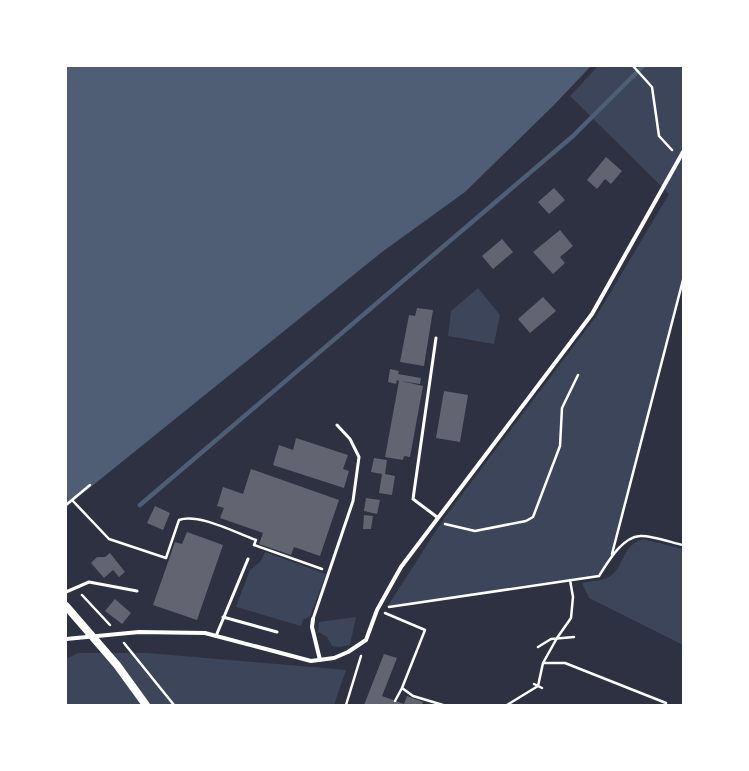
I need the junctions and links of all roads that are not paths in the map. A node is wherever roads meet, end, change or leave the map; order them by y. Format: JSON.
{"nodes":[{"id":1,"x":683,"y":152,"type":"edge"},
{"id":2,"x":436,"y":338,"type":"dead end"},
{"id":3,"x":337,"y":425,"type":"dead end"},
{"id":4,"x":437,"y":517,"type":"junction"},
{"id":5,"x":248,"y":559,"type":"dead end"},
{"id":6,"x":137,"y":591,"type":"dead end"},
{"id":7,"x":66,"y":592,"type":"edge"},
{"id":8,"x":66,"y":606,"type":"edge"},
{"id":9,"x":223,"y":617,"type":"junction"},
{"id":10,"x":313,"y":619,"type":"joint"},
{"id":11,"x":277,"y":632,"type":"dead end"},
{"id":12,"x":216,"y":636,"type":"junction"},
{"id":13,"x":66,"y":638,"type":"edge"},
{"id":14,"x":320,"y":660,"type":"junction"},
{"id":15,"x":146,"y":705,"type":"edge"}],
"edges":[{"from":1,"to":4,"type":"street"},
{"from":2,"to":4,"type":"lane"},
{"from":3,"to":10,"type":"lane"},
{"from":4,"to":14,"type":"street"},
{"from":5,"to":9,"type":"lane"},
{"from":6,"to":7,"type":"lane"},
{"from":8,"to":15,"type":"main road"},
{"from":9,"to":11,"type":"lane"},
{"from":9,"to":12,"type":"lane"},
{"from":10,"to":14,"type":"street"},
{"from":12,"to":13,"type":"street"},
{"from":12,"to":14,"type":"street"}]}
